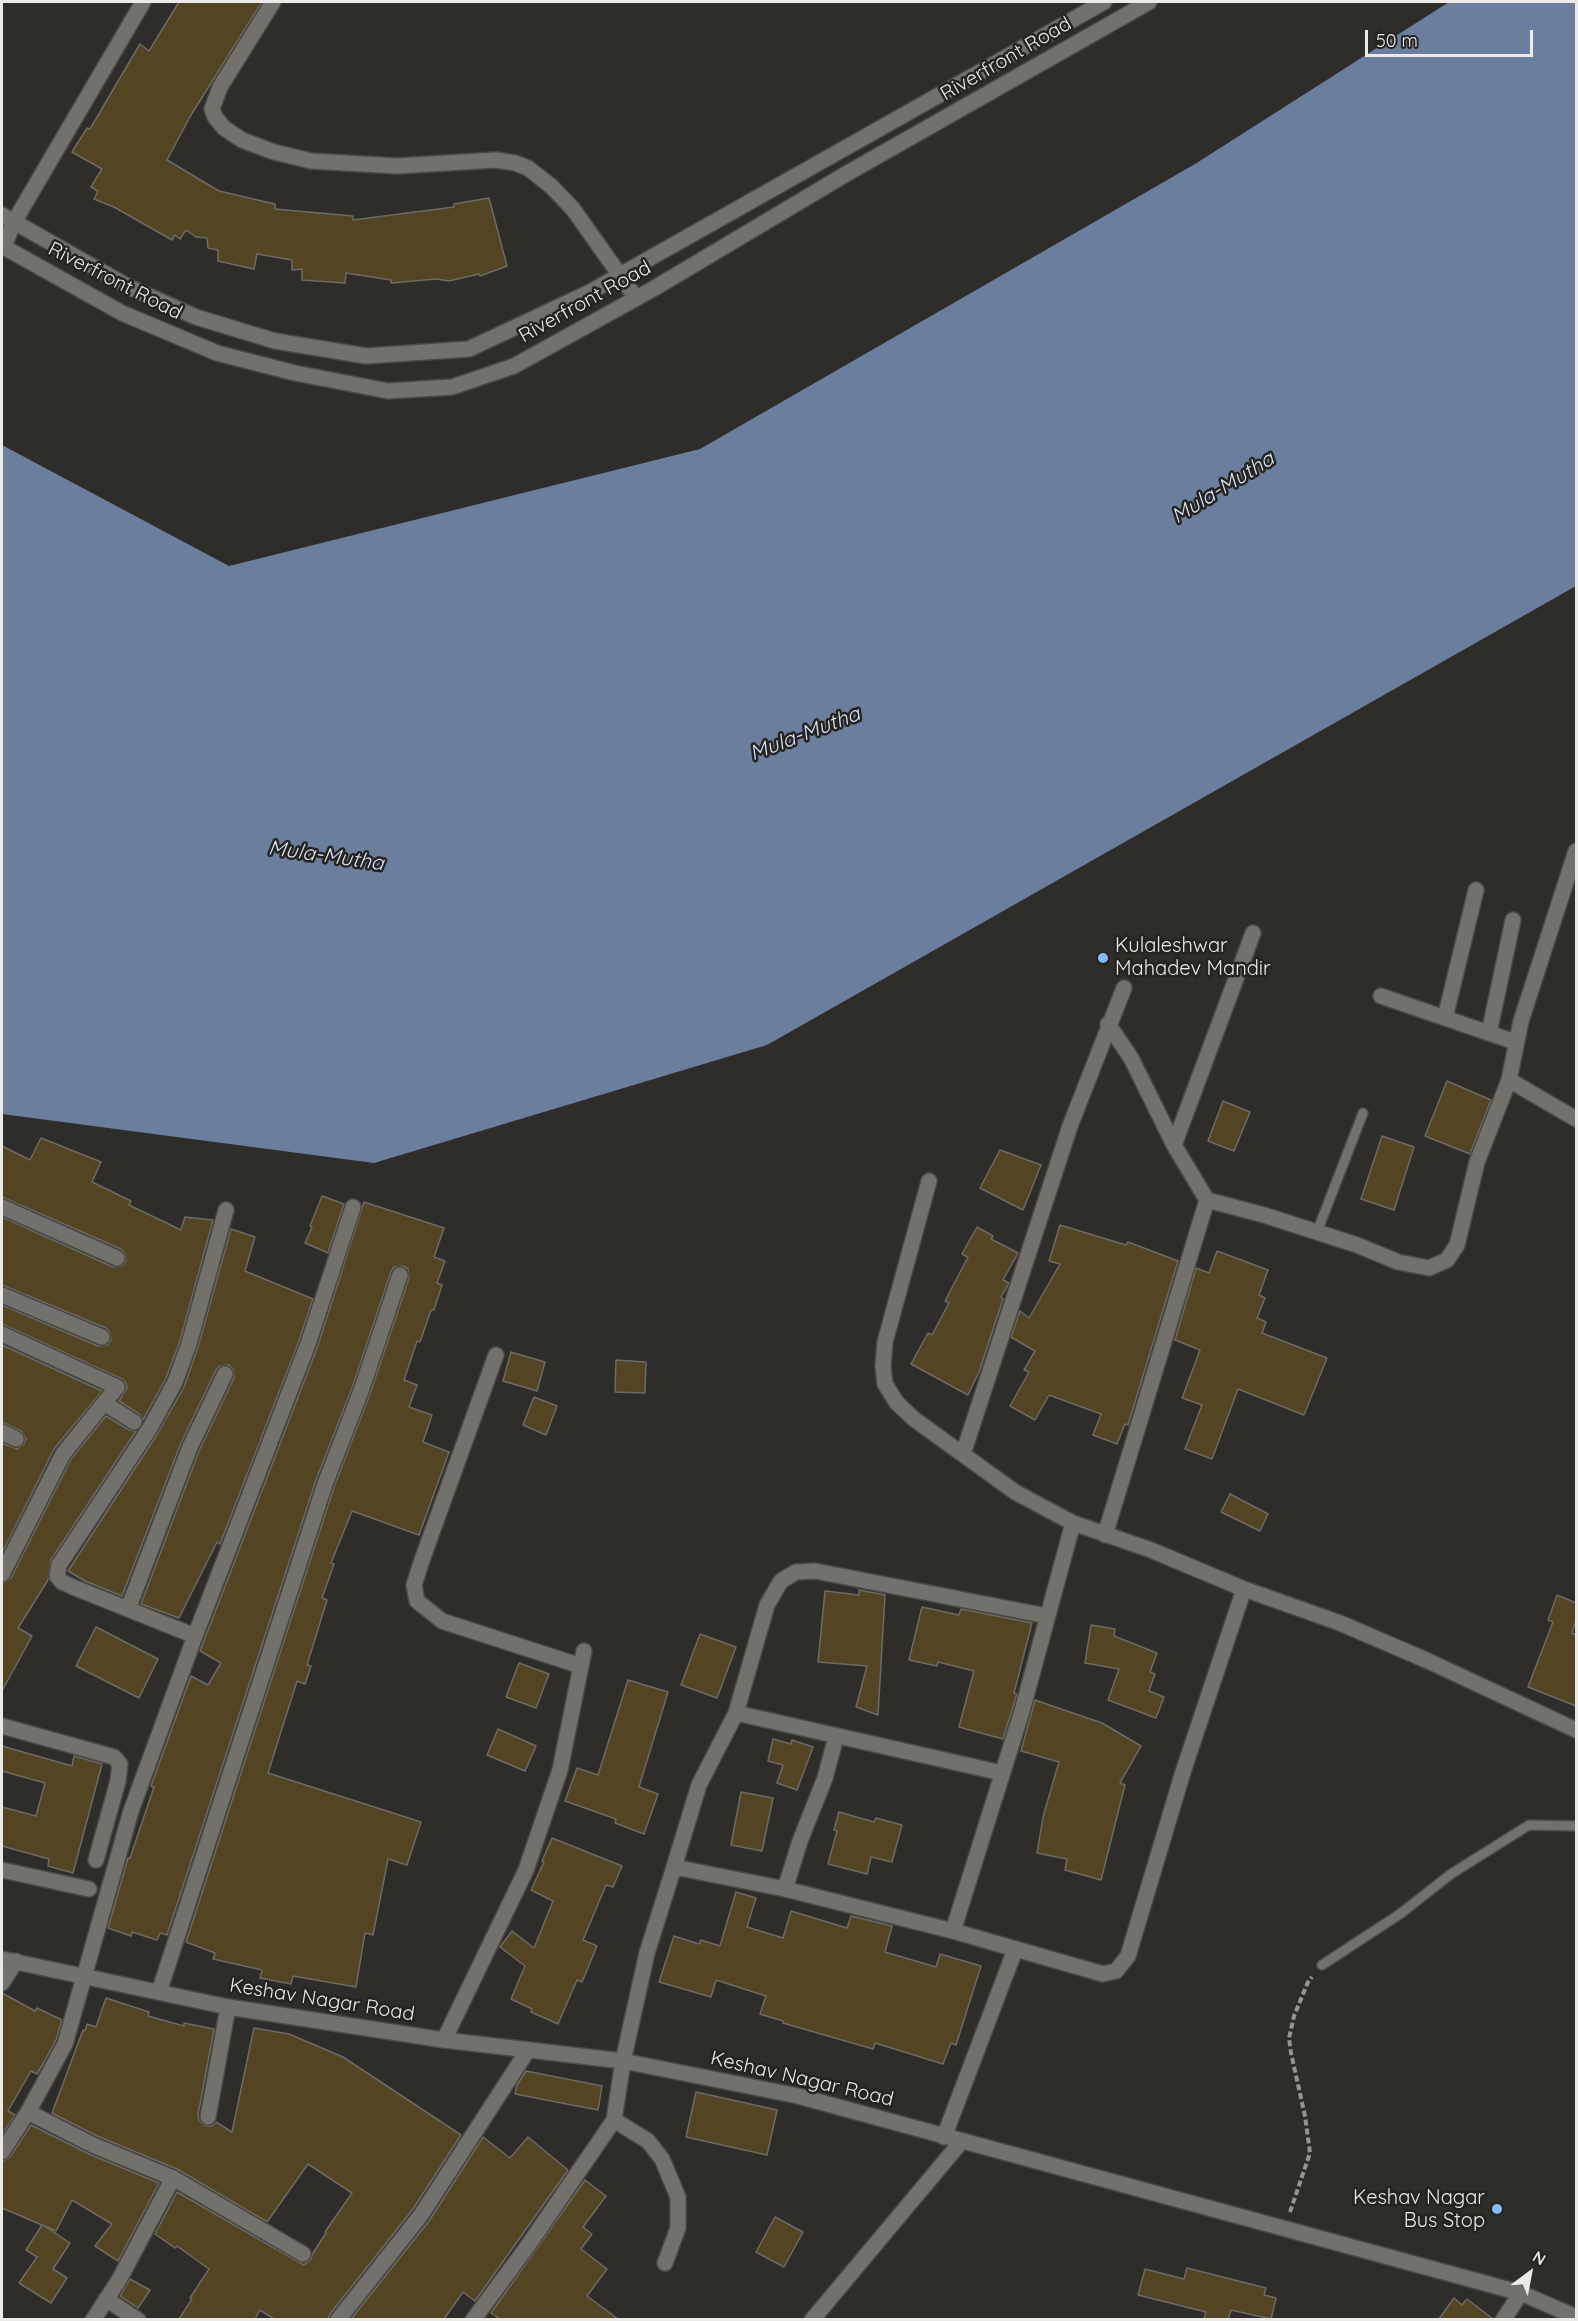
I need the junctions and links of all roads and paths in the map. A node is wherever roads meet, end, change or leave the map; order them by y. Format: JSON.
{"nodes":[{"id":1,"x":143,"y":2,"type":"edge"},
{"id":2,"x":273,"y":2,"type":"edge"},
{"id":3,"x":1104,"y":2,"type":"edge"},
{"id":4,"x":1149,"y":2,"type":"edge"},
{"id":5,"x":885,"y":125,"type":"junction"},
{"id":6,"x":897,"y":146,"type":"junction"},
{"id":7,"x":836,"y":153,"type":"junction"},
{"id":8,"x":846,"y":174,"type":"junction"},
{"id":9,"x":8,"y":218,"type":"edge"},
{"id":10,"x":2,"y":247,"type":"edge"},
{"id":11,"x":620,"y":274,"type":"junction"},
{"id":12,"x":636,"y":298,"type":"junction"},
{"id":13,"x":1576,"y":851,"type":"edge"},
{"id":14,"x":1476,"y":890,"type":"dead end"},
{"id":15,"x":1513,"y":920,"type":"dead end"},
{"id":16,"x":1253,"y":933,"type":"dead end"},
{"id":17,"x":1124,"y":988,"type":"dead end"},
{"id":18,"x":1381,"y":996,"type":"dead end"},
{"id":19,"x":1445,"y":1018,"type":"junction"},
{"id":20,"x":1108,"y":1024,"type":"junction"},
{"id":21,"x":1489,"y":1033,"type":"junction"},
{"id":22,"x":1515,"y":1042,"type":"junction"},
{"id":23,"x":1509,"y":1080,"type":"junction"},
{"id":24,"x":1363,"y":1113,"type":"dead end"},
{"id":25,"x":1576,"y":1119,"type":"edge"},
{"id":26,"x":1174,"y":1144,"type":"junction"},
{"id":27,"x":929,"y":1181,"type":"dead end"},
{"id":28,"x":1207,"y":1200,"type":"junction"},
{"id":29,"x":2,"y":1207,"type":"edge"},
{"id":30,"x":353,"y":1207,"type":"dead end"},
{"id":31,"x":226,"y":1210,"type":"dead end"},
{"id":32,"x":1317,"y":1232,"type":"junction"},
{"id":33,"x":117,"y":1258,"type":"dead end"},
{"id":34,"x":400,"y":1275,"type":"dead end"},
{"id":35,"x":2,"y":1295,"type":"edge"},
{"id":36,"x":2,"y":1334,"type":"edge"},
{"id":37,"x":102,"y":1337,"type":"dead end"},
{"id":38,"x":496,"y":1355,"type":"dead end"},
{"id":39,"x":225,"y":1374,"type":"dead end"},
{"id":40,"x":104,"y":1403,"type":"junction"},
{"id":41,"x":134,"y":1422,"type":"dead end"},
{"id":42,"x":963,"y":1454,"type":"junction"},
{"id":43,"x":1072,"y":1523,"type":"junction"},
{"id":44,"x":1105,"y":1535,"type":"junction"},
{"id":45,"x":2,"y":1572,"type":"edge"},
{"id":46,"x":1244,"y":1589,"type":"junction"},
{"id":47,"x":128,"y":1609,"type":"junction"},
{"id":48,"x":1047,"y":1616,"type":"junction"},
{"id":49,"x":195,"y":1636,"type":"junction"},
{"id":50,"x":736,"y":1713,"type":"junction"},
{"id":51,"x":2,"y":1726,"type":"edge"},
{"id":52,"x":1576,"y":1730,"type":"edge"},
{"id":53,"x":836,"y":1737,"type":"junction"},
{"id":54,"x":1002,"y":1773,"type":"junction"},
{"id":55,"x":1576,"y":1826,"type":"edge"},
{"id":56,"x":96,"y":1860,"type":"dead end"},
{"id":57,"x":674,"y":1867,"type":"junction"},
{"id":58,"x":2,"y":1870,"type":"edge"},
{"id":59,"x":89,"y":1889,"type":"dead end"},
{"id":60,"x":785,"y":1889,"type":"junction"},
{"id":61,"x":953,"y":1931,"type":"junction"},
{"id":62,"x":1015,"y":1950,"type":"junction"},
{"id":63,"x":9,"y":1960,"type":"edge"},
{"id":64,"x":1322,"y":1965,"type":"joint"},
{"id":65,"x":86,"y":1976,"type":"junction"},
{"id":66,"x":2,"y":1983,"type":"edge"},
{"id":67,"x":159,"y":1992,"type":"junction"},
{"id":68,"x":228,"y":2007,"type":"junction"},
{"id":69,"x":444,"y":2040,"type":"junction"},
{"id":70,"x":528,"y":2050,"type":"junction"},
{"id":71,"x":623,"y":2061,"type":"junction"},
{"id":72,"x":28,"y":2112,"type":"junction"},
{"id":73,"x":208,"y":2117,"type":"dead end"},
{"id":74,"x":614,"y":2120,"type":"junction"},
{"id":75,"x":944,"y":2137,"type":"junction"},
{"id":76,"x":961,"y":2142,"type":"junction"},
{"id":77,"x":2,"y":2152,"type":"edge"},
{"id":78,"x":173,"y":2178,"type":"junction"},
{"id":79,"x":1285,"y":2229,"type":"junction"},
{"id":80,"x":303,"y":2254,"type":"dead end"},
{"id":81,"x":665,"y":2263,"type":"dead end"},
{"id":82,"x":1521,"y":2293,"type":"junction"},
{"id":83,"x":106,"y":2299,"type":"junction"},
{"id":84,"x":1576,"y":2317,"type":"edge"},
{"id":85,"x":93,"y":2319,"type":"edge"},
{"id":86,"x":138,"y":2319,"type":"edge"},
{"id":87,"x":338,"y":2319,"type":"edge"},
{"id":88,"x":473,"y":2319,"type":"edge"},
{"id":89,"x":812,"y":2319,"type":"edge"},
{"id":90,"x":1503,"y":2319,"type":"edge"}],
"edges":[{"from":1,"to":9,"type":"street"},
{"from":2,"to":11,"type":"street"},
{"from":3,"to":5,"type":"street","name":"Riverfront Road"},
{"from":4,"to":6,"type":"street","name":"Riverfront Road"},
{"from":5,"to":6,"type":"street"},
{"from":5,"to":7,"type":"street","name":"Riverfront Road"},
{"from":6,"to":8,"type":"street","name":"Riverfront Road"},
{"from":7,"to":8,"type":"street"},
{"from":7,"to":11,"type":"street","name":"Riverfront Road"},
{"from":8,"to":12,"type":"street","name":"Riverfront Road"},
{"from":9,"to":10,"type":"street"},
{"from":9,"to":11,"type":"street","name":"Riverfront Road"},
{"from":10,"to":12,"type":"street","name":"Riverfront Road"},
{"from":11,"to":12,"type":"street"},
{"from":13,"to":22,"type":"street"},
{"from":14,"to":19,"type":"street"},
{"from":15,"to":21,"type":"street"},
{"from":16,"to":26,"type":"street"},
{"from":17,"to":20,"type":"street"},
{"from":18,"to":19,"type":"street"},
{"from":19,"to":21,"type":"street"},
{"from":20,"to":26,"type":"street"},
{"from":20,"to":42,"type":"street"},
{"from":21,"to":22,"type":"street"},
{"from":22,"to":23,"type":"street"},
{"from":23,"to":25,"type":"street"},
{"from":23,"to":32,"type":"street"},
{"from":24,"to":32,"type":"lane"},
{"from":26,"to":28,"type":"street"},
{"from":27,"to":42,"type":"street"},
{"from":28,"to":32,"type":"street"},
{"from":28,"to":44,"type":"street"},
{"from":29,"to":33,"type":"street"},
{"from":30,"to":49,"type":"street"},
{"from":31,"to":47,"type":"street"},
{"from":34,"to":67,"type":"street"},
{"from":35,"to":37,"type":"street"},
{"from":36,"to":40,"type":"street"},
{"from":38,"to":69,"type":"street"},
{"from":39,"to":47,"type":"street"},
{"from":40,"to":41,"type":"street"},
{"from":40,"to":45,"type":"street"},
{"from":42,"to":43,"type":"street"},
{"from":43,"to":44,"type":"street"},
{"from":43,"to":48,"type":"street"},
{"from":44,"to":46,"type":"street"},
{"from":46,"to":52,"type":"street"},
{"from":46,"to":62,"type":"street"},
{"from":47,"to":49,"type":"street"},
{"from":48,"to":50,"type":"street"},
{"from":48,"to":54,"type":"street"},
{"from":49,"to":65,"type":"street"},
{"from":50,"to":53,"type":"street"},
{"from":50,"to":57,"type":"street"},
{"from":51,"to":56,"type":"street"},
{"from":53,"to":54,"type":"street"},
{"from":53,"to":60,"type":"street"},
{"from":54,"to":61,"type":"street"},
{"from":55,"to":64,"type":"lane"},
{"from":57,"to":60,"type":"street"},
{"from":57,"to":71,"type":"street"},
{"from":58,"to":59,"type":"street"},
{"from":60,"to":61,"type":"street"},
{"from":61,"to":62,"type":"street"},
{"from":62,"to":75,"type":"street"},
{"from":63,"to":65,"type":"street","name":"Keshav Nagar Road"},
{"from":63,"to":66,"type":"street"},
{"from":64,"to":79,"type":"path"},
{"from":65,"to":67,"type":"street","name":"Keshav Nagar Road"},
{"from":65,"to":72,"type":"street"},
{"from":67,"to":68,"type":"street","name":"Keshav Nagar Road"},
{"from":68,"to":69,"type":"street","name":"Keshav Nagar Road"},
{"from":68,"to":73,"type":"street"},
{"from":69,"to":70,"type":"street","name":"Keshav Nagar Road"},
{"from":70,"to":71,"type":"street","name":"Keshav Nagar Road"},
{"from":70,"to":87,"type":"street"},
{"from":71,"to":74,"type":"street"},
{"from":71,"to":75,"type":"street","name":"Keshav Nagar Road"},
{"from":72,"to":77,"type":"street"},
{"from":72,"to":78,"type":"street"},
{"from":74,"to":81,"type":"street"},
{"from":74,"to":88,"type":"street"},
{"from":75,"to":76,"type":"street","name":"Keshav Nagar Road"},
{"from":76,"to":79,"type":"street","name":"Keshav Nagar Road"},
{"from":76,"to":89,"type":"street"},
{"from":78,"to":80,"type":"street"},
{"from":78,"to":83,"type":"street"},
{"from":79,"to":82,"type":"street","name":"Keshav Nagar Road"},
{"from":82,"to":84,"type":"street","name":"Keshav Nagar Road"},
{"from":82,"to":90,"type":"street"},
{"from":83,"to":85,"type":"street"},
{"from":83,"to":86,"type":"street"}]}
